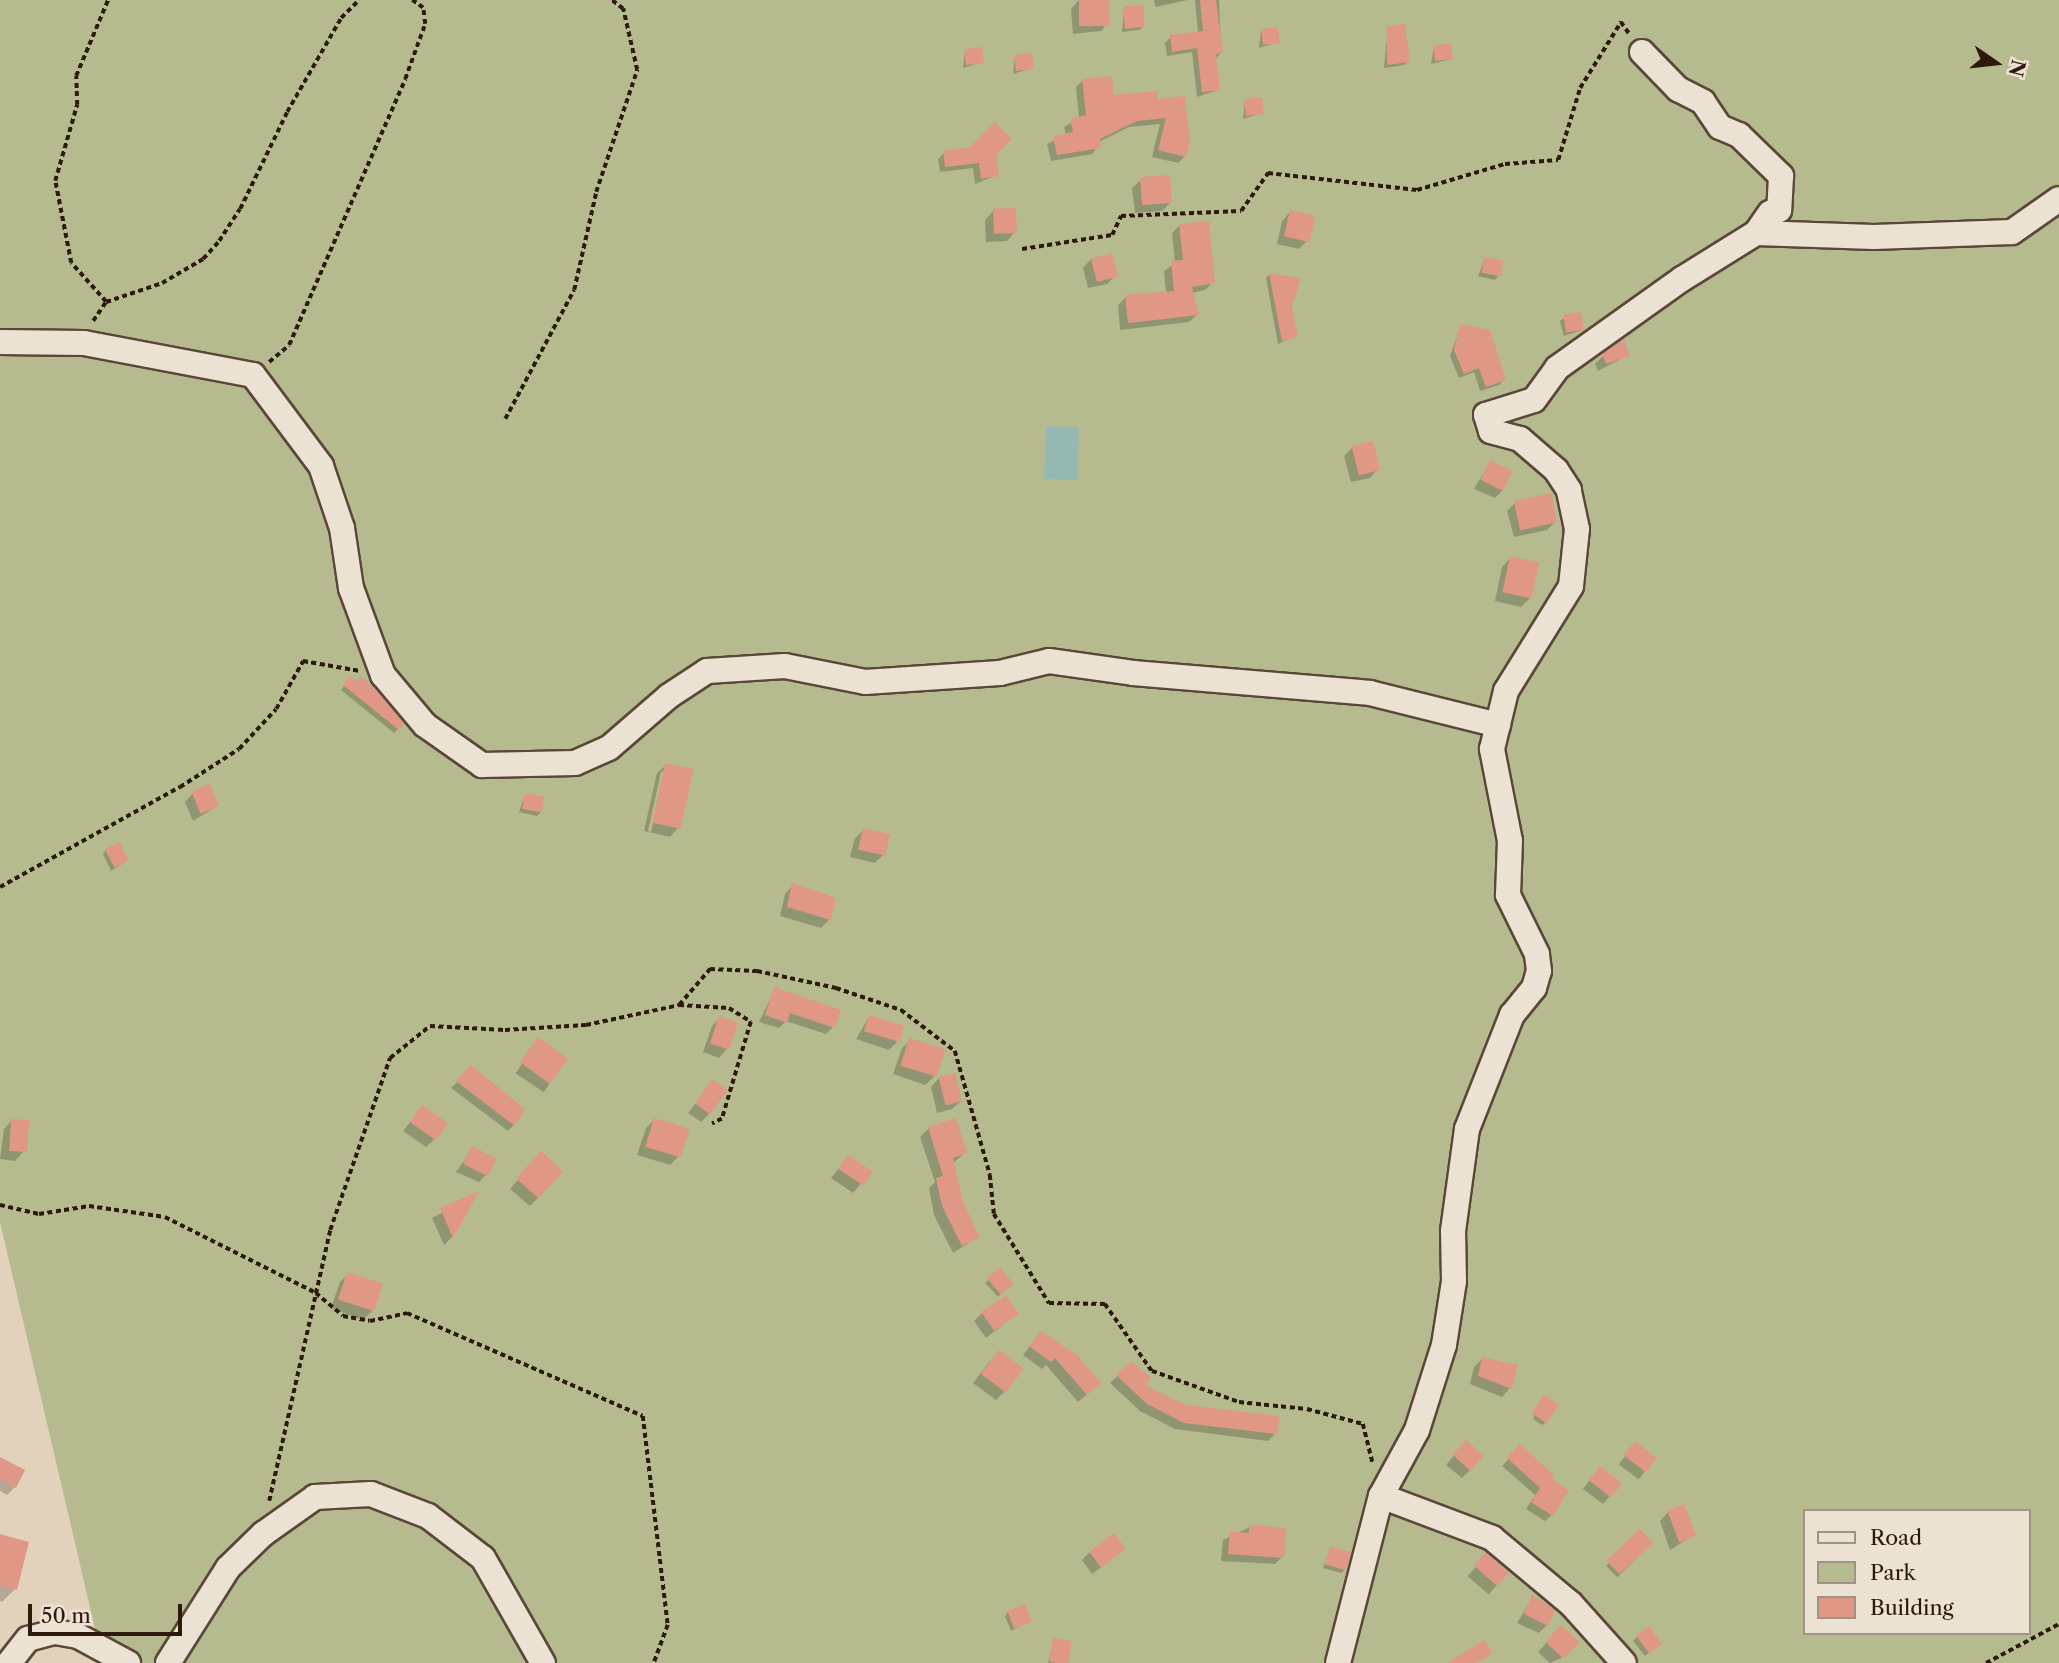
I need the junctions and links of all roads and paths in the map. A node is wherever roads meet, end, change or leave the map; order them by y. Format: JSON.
{"nodes":[{"id":1,"x":108,"y":0,"type":"edge"},
{"id":2,"x":359,"y":0,"type":"edge"},
{"id":3,"x":412,"y":0,"type":"edge"},
{"id":4,"x":611,"y":0,"type":"edge"},
{"id":5,"x":1642,"y":52,"type":"joint"},
{"id":6,"x":2059,"y":199,"type":"edge"},
{"id":7,"x":1756,"y":233,"type":"junction"},
{"id":8,"x":1022,"y":249,"type":"dead end"},
{"id":9,"x":106,"y":302,"type":"junction"},
{"id":10,"x":0,"y":342,"type":"edge"},
{"id":11,"x":78,"y":343,"type":"junction"},
{"id":12,"x":253,"y":375,"type":"junction"},
{"id":13,"x":505,"y":419,"type":"dead end"},
{"id":14,"x":383,"y":675,"type":"junction"},
{"id":15,"x":1498,"y":725,"type":"junction"},
{"id":16,"x":0,"y":887,"type":"edge"},
{"id":17,"x":679,"y":1005,"type":"junction"},
{"id":18,"x":712,"y":1124,"type":"dead end"},
{"id":19,"x":0,"y":1205,"type":"edge"},
{"id":20,"x":316,"y":1293,"type":"junction"},
{"id":21,"x":1381,"y":1496,"type":"junction"},
{"id":22,"x":263,"y":1534,"type":"junction"},
{"id":23,"x":2059,"y":1624,"type":"edge"},
{"id":24,"x":9,"y":1663,"type":"edge"},
{"id":25,"x":128,"y":1663,"type":"edge"},
{"id":26,"x":169,"y":1663,"type":"edge"},
{"id":27,"x":543,"y":1663,"type":"edge"},
{"id":28,"x":654,"y":1663,"type":"edge"},
{"id":29,"x":1338,"y":1663,"type":"edge"},
{"id":30,"x":1624,"y":1663,"type":"edge"},
{"id":31,"x":1986,"y":1663,"type":"edge"}],
"edges":[{"from":1,"to":9,"type":"path"},
{"from":2,"to":9,"type":"path"},
{"from":3,"to":12,"type":"path"},
{"from":4,"to":13,"type":"path"},
{"from":5,"to":7,"type":"street"},
{"from":5,"to":8,"type":"path"},
{"from":6,"to":7,"type":"street"},
{"from":7,"to":15,"type":"street"},
{"from":9,"to":11,"type":"path"},
{"from":10,"to":11,"type":"street"},
{"from":11,"to":12,"type":"street"},
{"from":12,"to":14,"type":"street"},
{"from":14,"to":15,"type":"street"},
{"from":14,"to":16,"type":"path"},
{"from":15,"to":21,"type":"street"},
{"from":17,"to":18,"type":"path"},
{"from":17,"to":20,"type":"path"},
{"from":17,"to":21,"type":"path"},
{"from":19,"to":20,"type":"path"},
{"from":20,"to":22,"type":"path"},
{"from":20,"to":28,"type":"path"},
{"from":21,"to":29,"type":"street"},
{"from":21,"to":30,"type":"street"},
{"from":22,"to":26,"type":"street"},
{"from":22,"to":27,"type":"street"},
{"from":23,"to":31,"type":"path"},
{"from":24,"to":25,"type":"street"}]}
